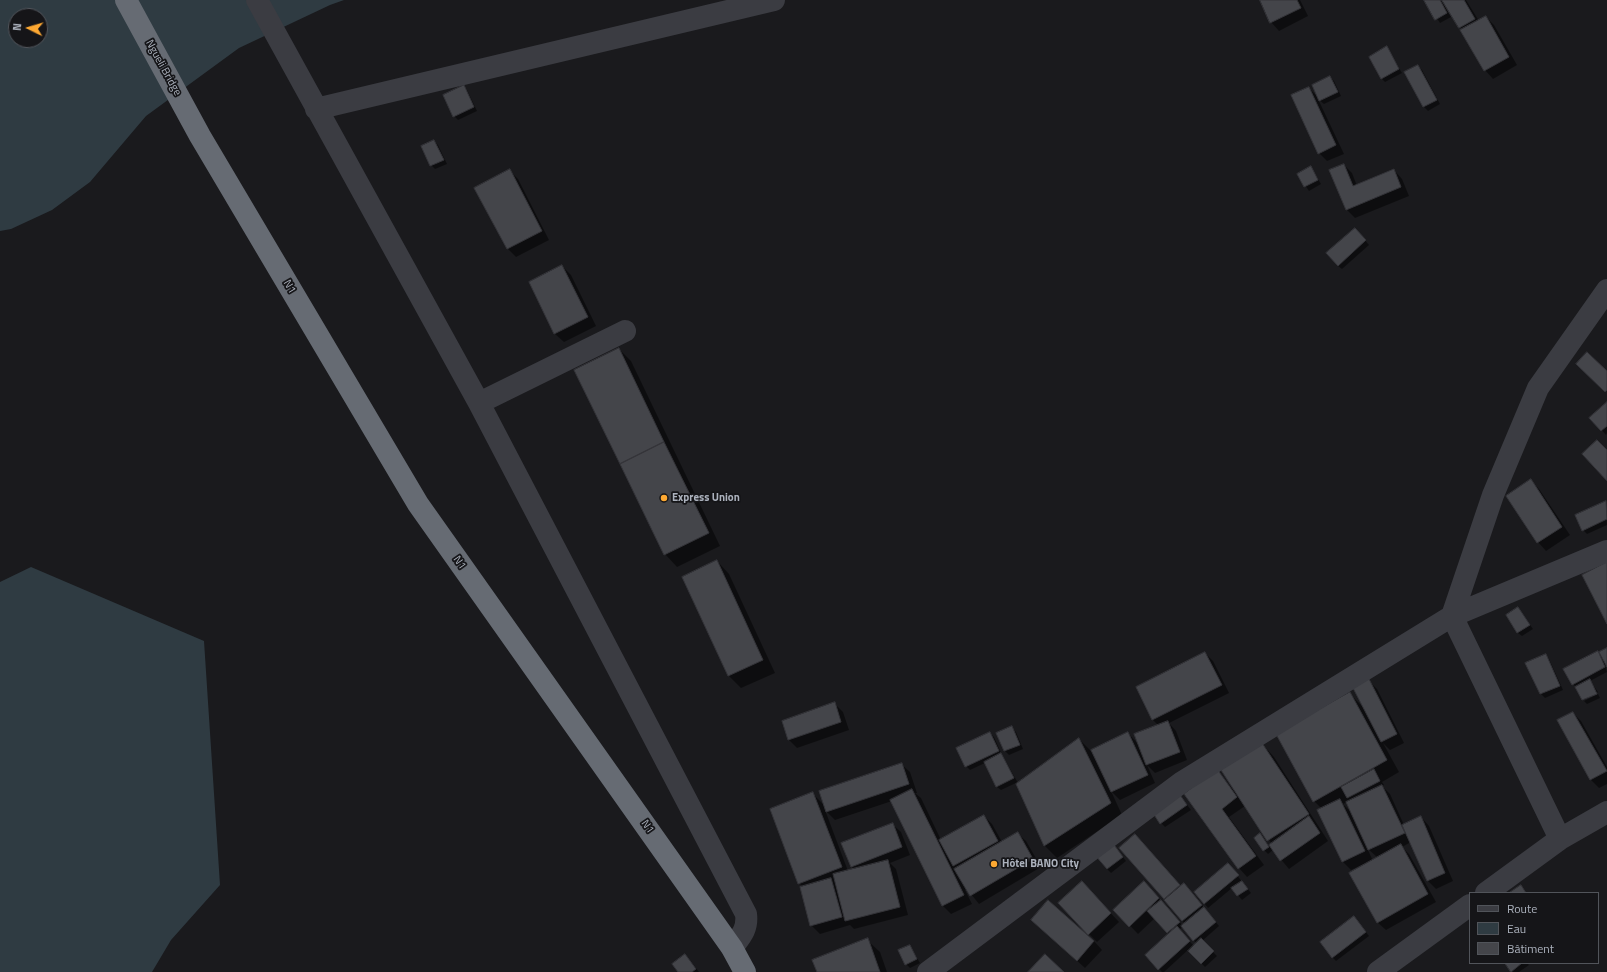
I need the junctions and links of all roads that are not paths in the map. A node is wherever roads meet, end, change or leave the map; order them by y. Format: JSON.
{"nodes":[{"id":1,"x":126,"y":0,"type":"edge"},
{"id":2,"x":257,"y":0,"type":"edge"},
{"id":3,"x":774,"y":0,"type":"edge"},
{"id":4,"x":311,"y":100,"type":"junction"},
{"id":5,"x":200,"y":136,"type":"joint"},
{"id":6,"x":1607,"y":290,"type":"edge"},
{"id":7,"x":624,"y":331,"type":"dead end"},
{"id":8,"x":479,"y":403,"type":"junction"},
{"id":9,"x":1607,"y":551,"type":"edge"},
{"id":10,"x":1452,"y":616,"type":"junction"},
{"id":11,"x":1607,"y":812,"type":"edge"},
{"id":12,"x":1560,"y":839,"type":"junction"},
{"id":13,"x":1487,"y":892,"type":"edge"},
{"id":14,"x":1469,"y":906,"type":"edge"},
{"id":15,"x":732,"y":948,"type":"junction"},
{"id":16,"x":1386,"y":970,"type":"edge"},
{"id":17,"x":745,"y":972,"type":"edge"},
{"id":18,"x":928,"y":972,"type":"edge"}],
"edges":[{"from":1,"to":5,"type":"highway","name":"Ngueli Bridge"},
{"from":2,"to":4,"type":"street"},
{"from":3,"to":4,"type":"street"},
{"from":4,"to":8,"type":"street"},
{"from":5,"to":15,"type":"highway","name":"N1"},
{"from":6,"to":10,"type":"street"},
{"from":7,"to":8,"type":"street"},
{"from":8,"to":15,"type":"street"},
{"from":9,"to":10,"type":"street"},
{"from":10,"to":12,"type":"street"},
{"from":10,"to":18,"type":"street"},
{"from":11,"to":12,"type":"street"},
{"from":12,"to":13,"type":"street"},
{"from":14,"to":16,"type":"street"},
{"from":15,"to":17,"type":"highway","name":"N1"}]}
